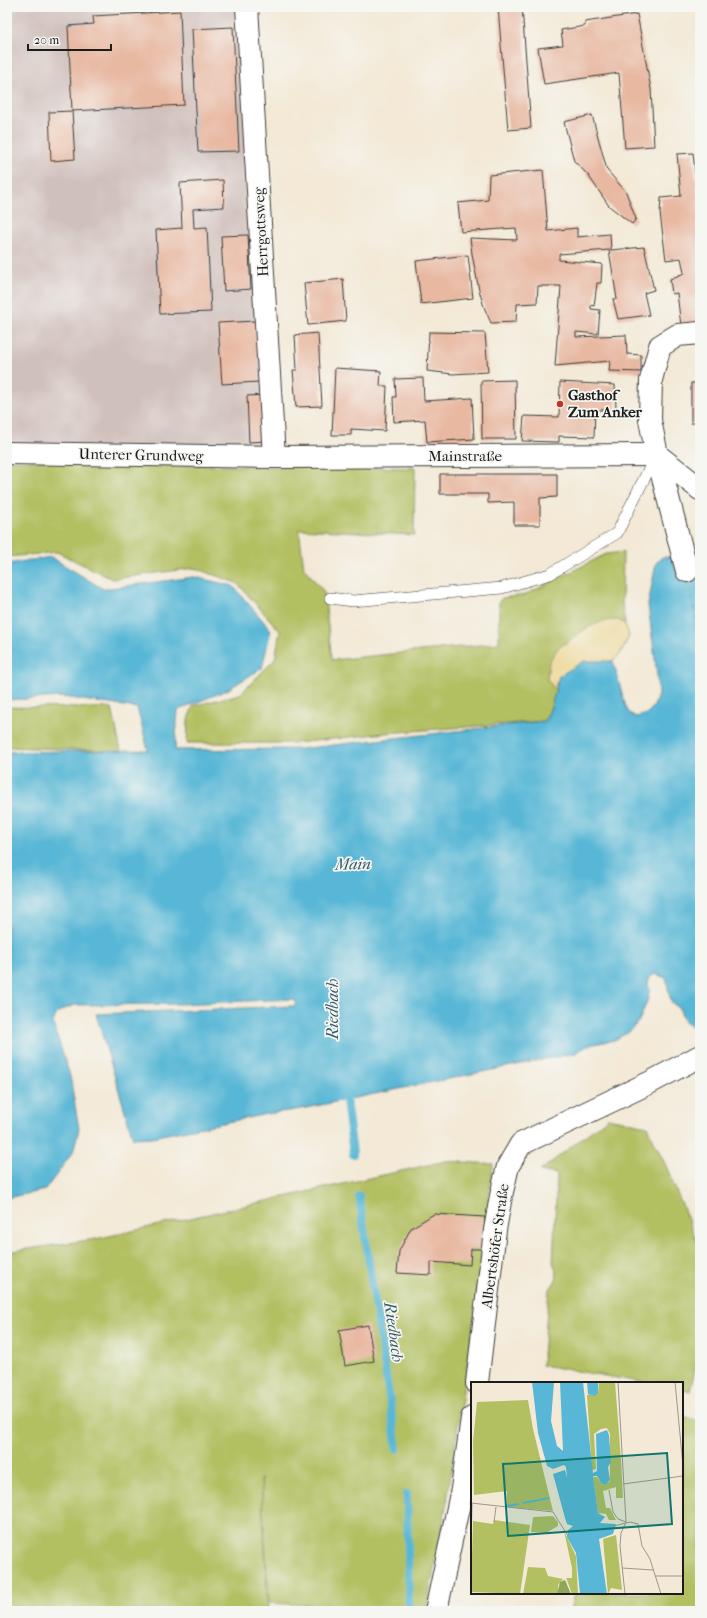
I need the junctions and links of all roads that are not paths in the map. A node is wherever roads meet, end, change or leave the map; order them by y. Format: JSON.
{"nodes":[{"id":1,"x":247,"y":7,"type":"edge"},
{"id":2,"x":700,"y":333,"type":"edge"},
{"id":3,"x":7,"y":453,"type":"edge"},
{"id":4,"x":657,"y":455,"type":"junction"},
{"id":5,"x":274,"y":458,"type":"junction"},
{"id":6,"x":700,"y":489,"type":"edge"},
{"id":7,"x":686,"y":571,"type":"dead end"},
{"id":8,"x":330,"y":598,"type":"dead end"},
{"id":9,"x":700,"y":1056,"type":"edge"},
{"id":10,"x":477,"y":1382,"type":"edge"},
{"id":11,"x":471,"y":1425,"type":"edge"},
{"id":12,"x":436,"y":1611,"type":"edge"}],
"edges":[{"from":1,"to":5,"type":"street","name":"Herrgottsweg"},
{"from":2,"to":4,"type":"street"},
{"from":3,"to":5,"type":"street","name":"Unterer Grundweg"},
{"from":4,"to":5,"type":"street","name":"Mainstraße"},
{"from":4,"to":6,"type":"street"},
{"from":4,"to":7,"type":"street"},
{"from":4,"to":8,"type":"lane"},
{"from":9,"to":10,"type":"street","name":"Albertshöfer Straße"},
{"from":11,"to":12,"type":"street"}]}
